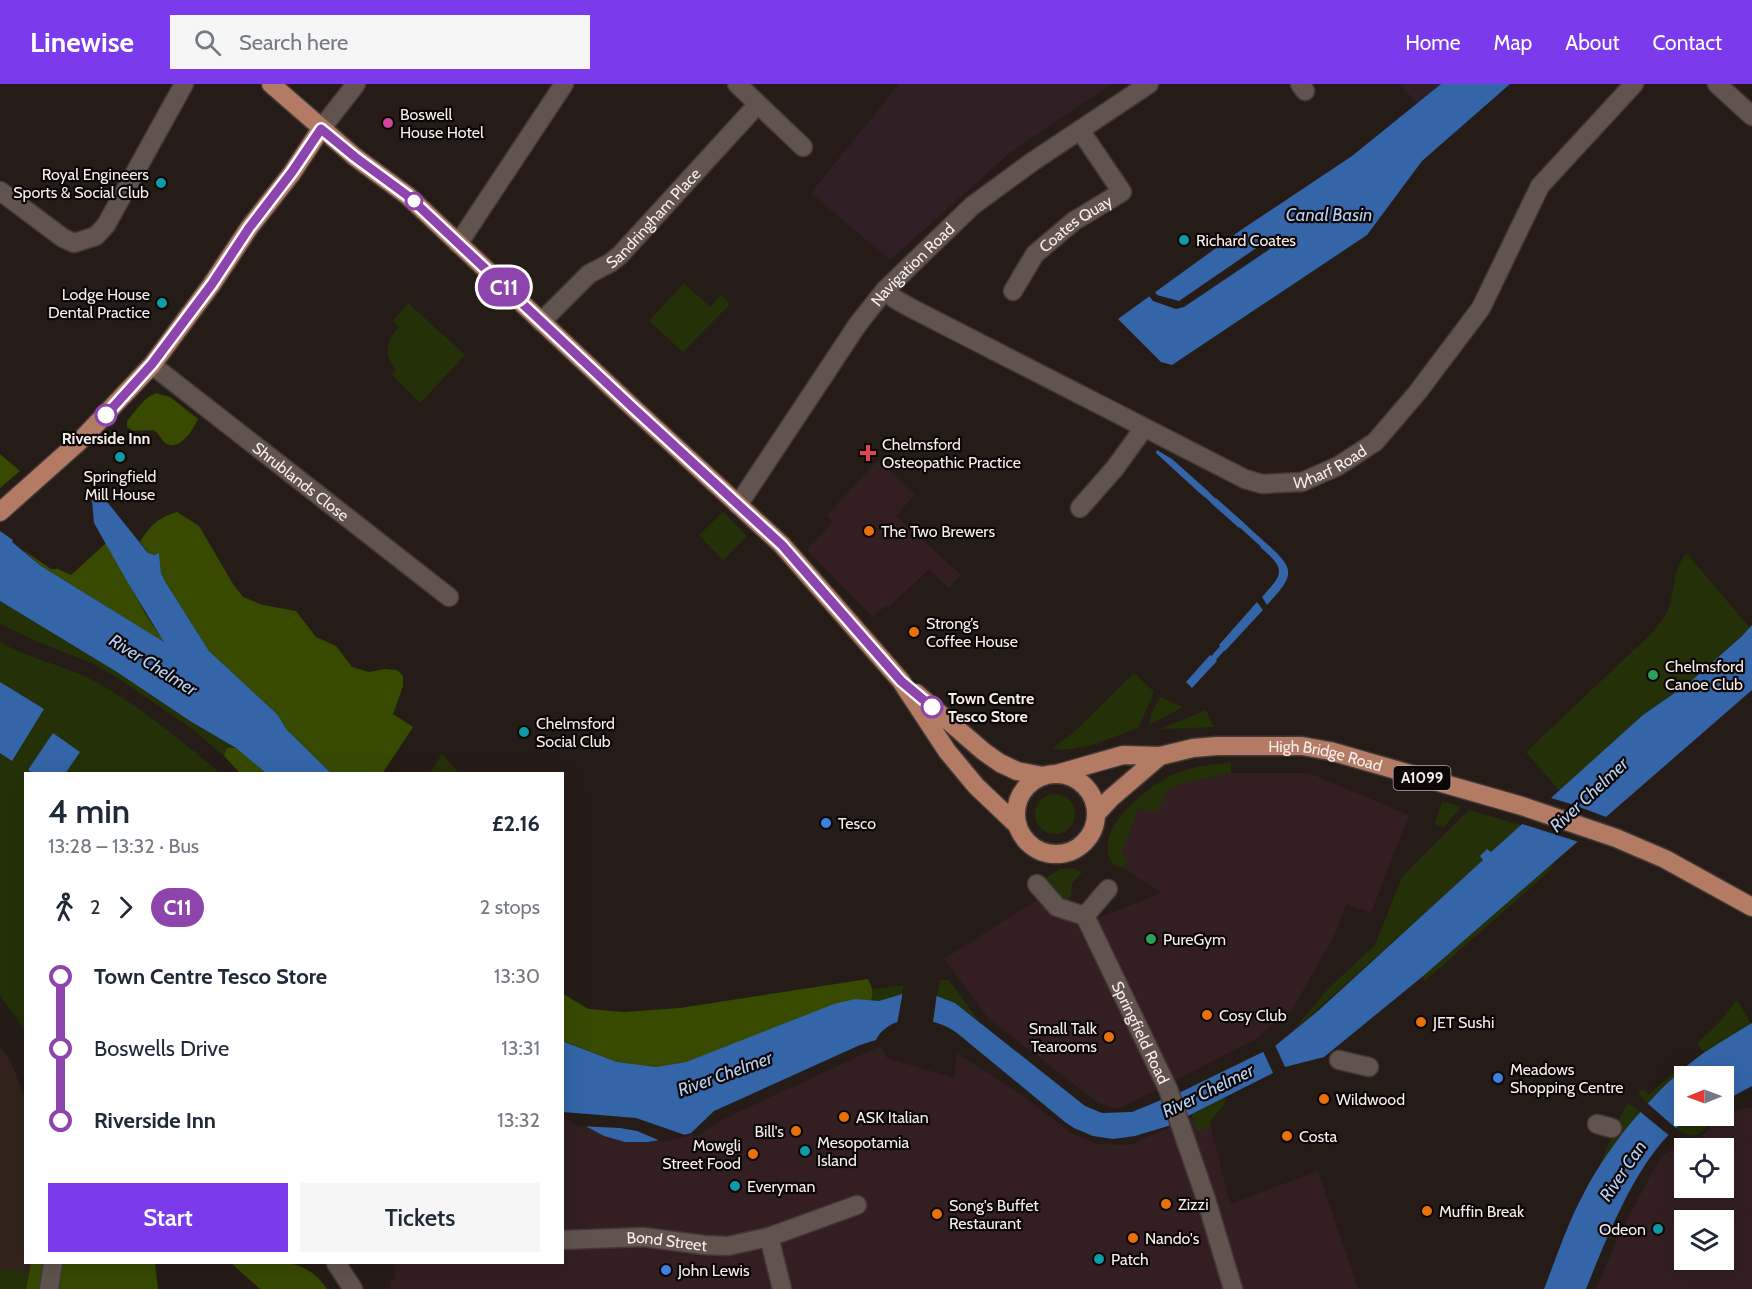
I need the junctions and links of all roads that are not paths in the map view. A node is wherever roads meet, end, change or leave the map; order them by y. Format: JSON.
{"nodes":[{"id":1,"x":184,"y":84,"type":"edge"},
{"id":2,"x":271,"y":84,"type":"edge"},
{"id":3,"x":356,"y":84,"type":"edge"},
{"id":4,"x":564,"y":84,"type":"edge"},
{"id":5,"x":736,"y":84,"type":"edge"},
{"id":6,"x":1149,"y":84,"type":"edge"},
{"id":7,"x":1634,"y":84,"type":"edge"},
{"id":8,"x":1717,"y":84,"type":"edge"},
{"id":9,"x":757,"y":105,"type":"junction"},
{"id":10,"x":1752,"y":116,"type":"edge"},
{"id":11,"x":321,"y":129,"type":"junction"},
{"id":12,"x":1080,"y":130,"type":"junction"},
{"id":13,"x":803,"y":147,"type":"dead end"},
{"id":14,"x":0,"y":191,"type":"edge"},
{"id":15,"x":458,"y":244,"type":"junction"},
{"id":16,"x":885,"y":290,"type":"junction"},
{"id":17,"x":1014,"y":291,"type":"dead end"},
{"id":18,"x":541,"y":322,"type":"junction"},
{"id":19,"x":152,"y":364,"type":"junction"},
{"id":20,"x":1144,"y":428,"type":"junction"},
{"id":21,"x":738,"y":505,"type":"junction"},
{"id":22,"x":1080,"y":508,"type":"dead end"},
{"id":23,"x":0,"y":512,"type":"edge"},
{"id":24,"x":450,"y":597,"type":"dead end"},
{"id":25,"x":901,"y":681,"type":"junction"},
{"id":26,"x":1165,"y":755,"type":"junction"},
{"id":27,"x":1049,"y":775,"type":"junction"},
{"id":28,"x":1096,"y":814,"type":"junction"},
{"id":29,"x":1018,"y":826,"type":"junction"},
{"id":30,"x":1037,"y":884,"type":"dead end"},
{"id":31,"x":1108,"y":889,"type":"dead end"},
{"id":32,"x":1752,"y":907,"type":"edge"},
{"id":33,"x":1085,"y":916,"type":"junction"},
{"id":34,"x":1339,"y":1060,"type":"dead end"},
{"id":35,"x":1369,"y":1066,"type":"dead end"},
{"id":36,"x":857,"y":1205,"type":"dead end"},
{"id":37,"x":769,"y":1237,"type":"junction"},
{"id":38,"x":564,"y":1240,"type":"edge"},
{"id":39,"x":53,"y":1264,"type":"edge"},
{"id":40,"x":337,"y":1264,"type":"edge"},
{"id":41,"x":49,"y":1289,"type":"edge"},
{"id":42,"x":353,"y":1289,"type":"edge"},
{"id":43,"x":782,"y":1289,"type":"edge"},
{"id":44,"x":1233,"y":1289,"type":"edge"}],
"edges":[{"from":1,"to":14,"type":"street"},
{"from":2,"to":11,"type":"main road"},
{"from":3,"to":11,"type":"street"},
{"from":4,"to":15,"type":"street"},
{"from":5,"to":9,"type":"street"},
{"from":6,"to":12,"type":"street","name":"Navigation Road"},
{"from":7,"to":20,"type":"street","name":"Wharf Road"},
{"from":8,"to":10,"type":"street"},
{"from":9,"to":13,"type":"street"},
{"from":9,"to":18,"type":"street","name":"Sandringham Place"},
{"from":11,"to":15,"type":"main road","number":"A1099"},
{"from":11,"to":19,"type":"main road"},
{"from":12,"to":16,"type":"street","name":"Navigation Road"},
{"from":12,"to":17,"type":"street","name":"Coates Quay"},
{"from":15,"to":18,"type":"main road","number":"A1099"},
{"from":16,"to":20,"type":"street","name":"Wharf Road"},
{"from":16,"to":21,"type":"street","name":"Navigation Road"},
{"from":18,"to":21,"type":"main road","number":"A1099"},
{"from":19,"to":23,"type":"main road"},
{"from":19,"to":24,"type":"street","name":"Shrublands Close"},
{"from":20,"to":22,"type":"street"},
{"from":21,"to":25,"type":"main road","number":"A1099"},
{"from":25,"to":27,"type":"main road","number":"A1099"},
{"from":25,"to":29,"type":"main road","number":"A1099"},
{"from":26,"to":27,"type":"main road","name":"High Bridge Road","number":"A1099"},
{"from":26,"to":28,"type":"main road","number":"A1099"},
{"from":26,"to":32,"type":"main road","name":"High Bridge Road","number":"A1099"},
{"from":27,"to":28,"type":"main road","number":"A1099"},
{"from":27,"to":29,"type":"main road","number":"A1099"},
{"from":28,"to":29,"type":"main road","number":"A1099"},
{"from":30,"to":33,"type":"street"},
{"from":31,"to":33,"type":"street"},
{"from":33,"to":44,"type":"street","name":"Springfield Road"},
{"from":34,"to":35,"type":"street"},
{"from":36,"to":37,"type":"street","name":"Bond Street"},
{"from":37,"to":38,"type":"street","name":"Bond Street"},
{"from":37,"to":43,"type":"street"},
{"from":39,"to":41,"type":"street"},
{"from":40,"to":42,"type":"street"}]}
